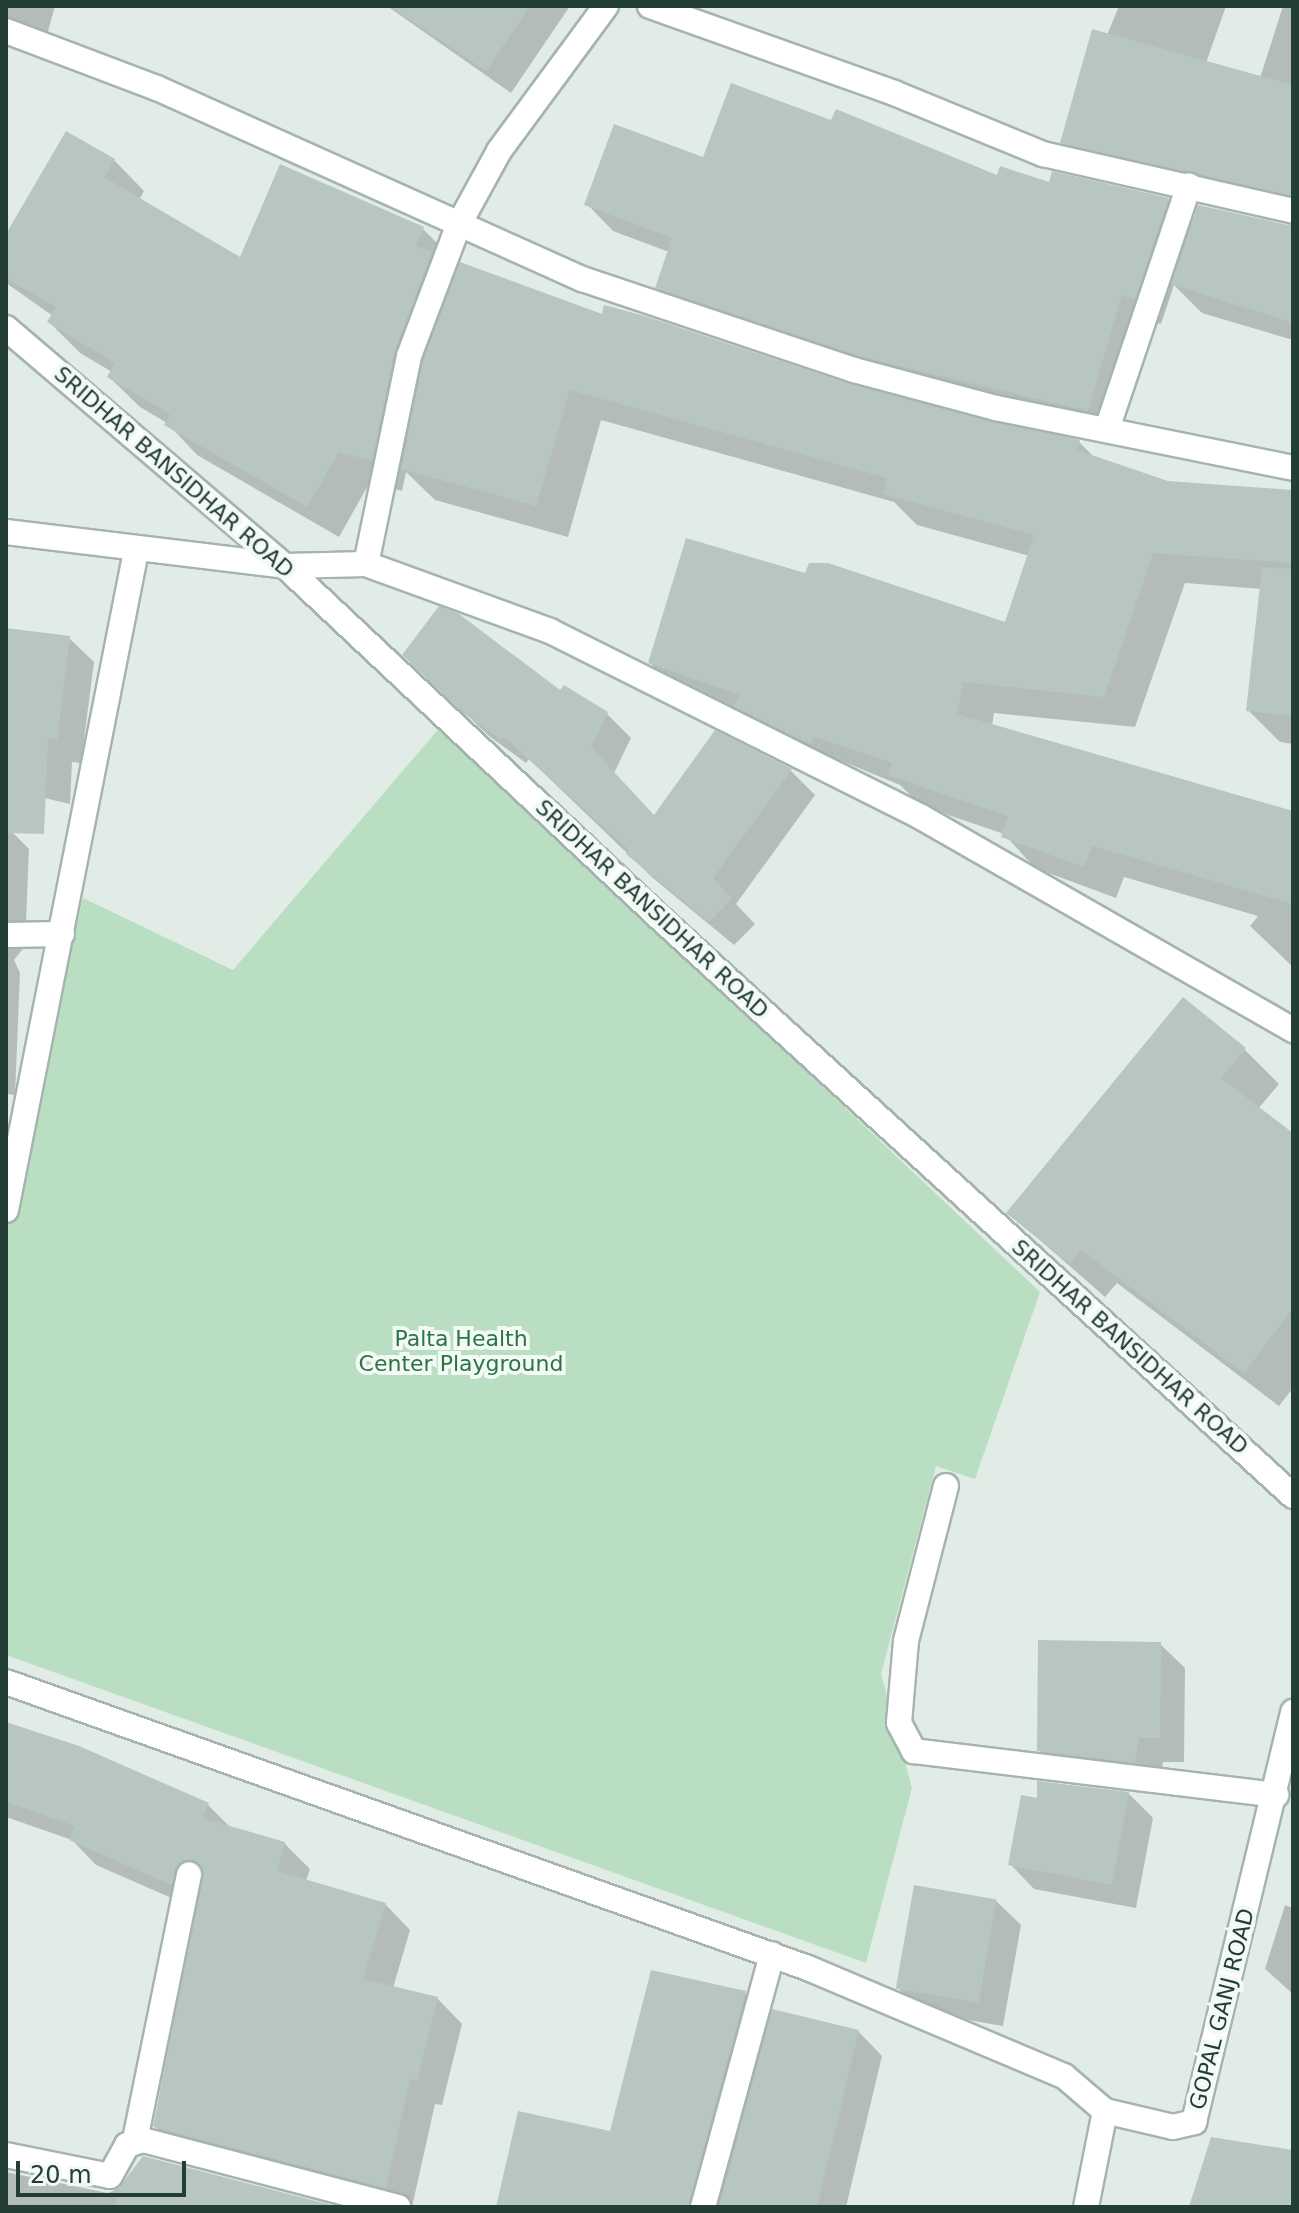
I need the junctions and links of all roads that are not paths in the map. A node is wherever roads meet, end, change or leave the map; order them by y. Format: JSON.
{"nodes":[{"id":1,"x":606,"y":6,"type":"edge"},
{"id":2,"x":650,"y":6,"type":"edge"},
{"id":3,"x":6,"y":31,"type":"edge"},
{"id":4,"x":1189,"y":185,"type":"junction"},
{"id":5,"x":1293,"y":211,"type":"edge"},
{"id":6,"x":458,"y":226,"type":"junction"},
{"id":7,"x":6,"y":328,"type":"edge"},
{"id":8,"x":1107,"y":429,"type":"junction"},
{"id":9,"x":1293,"y":468,"type":"edge"},
{"id":10,"x":6,"y":532,"type":"edge"},
{"id":11,"x":136,"y":551,"type":"junction"},
{"id":12,"x":366,"y":564,"type":"junction"},
{"id":13,"x":285,"y":566,"type":"junction"},
{"id":14,"x":62,"y":934,"type":"junction"},
{"id":15,"x":6,"y":935,"type":"edge"},
{"id":16,"x":1293,"y":1030,"type":"edge"},
{"id":17,"x":6,"y":1210,"type":"edge"},
{"id":18,"x":946,"y":1486,"type":"dead end"},
{"id":19,"x":1293,"y":1496,"type":"edge"},
{"id":20,"x":6,"y":1682,"type":"edge"},
{"id":21,"x":1293,"y":1712,"type":"edge"},
{"id":22,"x":1276,"y":1795,"type":"junction"},
{"id":23,"x":189,"y":1874,"type":"dead end"},
{"id":24,"x":772,"y":1954,"type":"junction"},
{"id":25,"x":1105,"y":2111,"type":"junction"},
{"id":26,"x":135,"y":2140,"type":"junction"},
{"id":27,"x":6,"y":2155,"type":"edge"},
{"id":28,"x":398,"y":2207,"type":"edge"},
{"id":29,"x":703,"y":2207,"type":"edge"},
{"id":30,"x":1086,"y":2207,"type":"edge"}],
"edges":[{"from":1,"to":6,"type":"street"},
{"from":2,"to":4,"type":"street"},
{"from":3,"to":6,"type":"street"},
{"from":4,"to":5,"type":"street"},
{"from":4,"to":8,"type":"street"},
{"from":6,"to":8,"type":"street"},
{"from":6,"to":12,"type":"street"},
{"from":7,"to":13,"type":"street","name":"SRIDHAR BANSIDHAR ROAD"},
{"from":8,"to":9,"type":"street"},
{"from":10,"to":11,"type":"street"},
{"from":11,"to":13,"type":"street"},
{"from":11,"to":14,"type":"street"},
{"from":12,"to":13,"type":"street"},
{"from":12,"to":16,"type":"street"},
{"from":13,"to":19,"type":"street","name":"SRIDHAR BANSIDHAR ROAD"},
{"from":14,"to":15,"type":"street"},
{"from":14,"to":17,"type":"street"},
{"from":18,"to":22,"type":"street"},
{"from":20,"to":24,"type":"street"},
{"from":21,"to":22,"type":"street","name":"GOPAL GANJ ROAD"},
{"from":22,"to":25,"type":"street","name":"GOPAL GANJ ROAD"},
{"from":23,"to":26,"type":"street"},
{"from":24,"to":25,"type":"street"},
{"from":24,"to":29,"type":"street"},
{"from":25,"to":30,"type":"street"},
{"from":26,"to":27,"type":"street"},
{"from":26,"to":28,"type":"street"}]}
